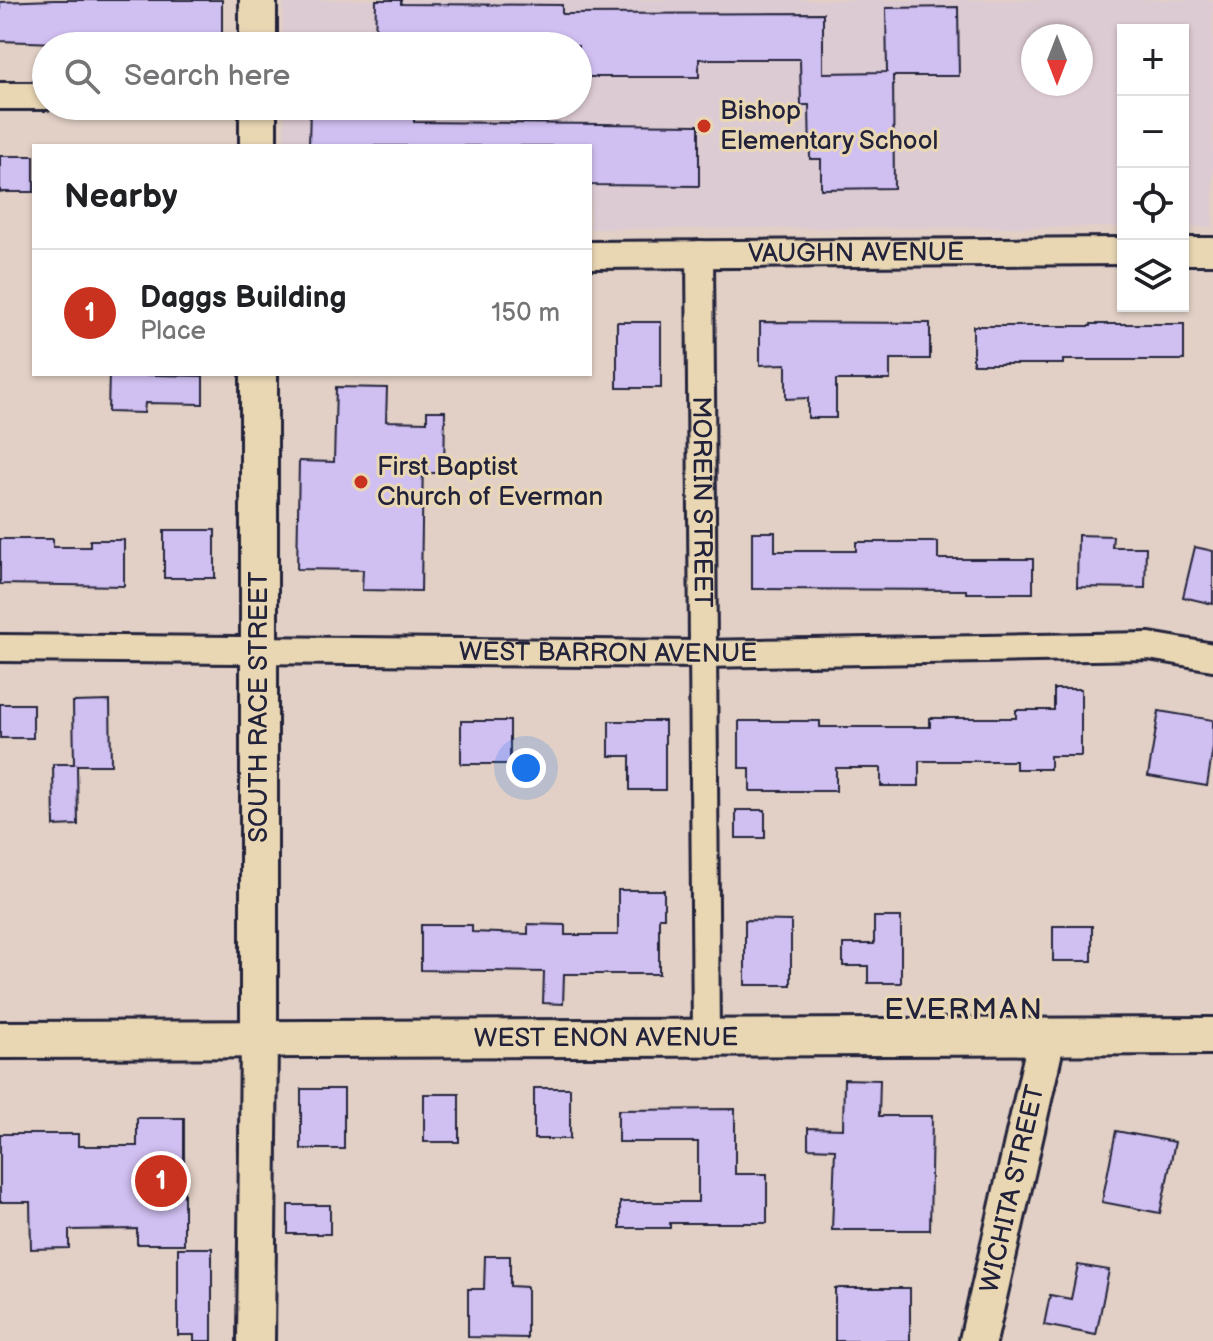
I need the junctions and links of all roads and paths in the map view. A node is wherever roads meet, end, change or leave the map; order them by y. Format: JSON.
{"nodes":[{"id":1,"x":258,"y":0,"type":"edge"},
{"id":2,"x":258,"y":32,"type":"edge"},
{"id":3,"x":0,"y":96,"type":"edge"},
{"id":4,"x":32,"y":96,"type":"edge"},
{"id":5,"x":258,"y":120,"type":"edge"},
{"id":6,"x":258,"y":144,"type":"edge"},
{"id":7,"x":1117,"y":251,"type":"edge"},
{"id":8,"x":1189,"y":251,"type":"edge"},
{"id":9,"x":1213,"y":251,"type":"edge"},
{"id":10,"x":700,"y":254,"type":"junction"},
{"id":11,"x":592,"y":255,"type":"edge"},
{"id":12,"x":259,"y":376,"type":"edge"},
{"id":13,"x":0,"y":648,"type":"edge"},
{"id":14,"x":259,"y":652,"type":"junction"},
{"id":15,"x":701,"y":654,"type":"junction"},
{"id":16,"x":1213,"y":657,"type":"edge"},
{"id":17,"x":1213,"y":1036,"type":"edge"},
{"id":18,"x":706,"y":1037,"type":"junction"},
{"id":19,"x":1047,"y":1037,"type":"junction"},
{"id":20,"x":259,"y":1039,"type":"junction"},
{"id":21,"x":0,"y":1040,"type":"edge"},
{"id":22,"x":256,"y":1341,"type":"edge"},
{"id":23,"x":978,"y":1341,"type":"edge"}],
"edges":[{"from":1,"to":2,"type":"street"},
{"from":3,"to":4,"type":"street"},
{"from":5,"to":6,"type":"street"},
{"from":7,"to":10,"type":"street","name":"VAUGHN AVENUE"},
{"from":8,"to":9,"type":"street"},
{"from":10,"to":11,"type":"street","name":"VAUGHN AVENUE"},
{"from":10,"to":15,"type":"street","name":"MOREIN STREET"},
{"from":12,"to":14,"type":"street","name":"SOUTH RACE STREET"},
{"from":13,"to":14,"type":"street","name":"WEST BARRON AVENUE"},
{"from":14,"to":15,"type":"street","name":"WEST BARRON AVENUE"},
{"from":14,"to":20,"type":"street","name":"SOUTH RACE STREET"},
{"from":15,"to":16,"type":"street","name":"WEST BARRON AVENUE"},
{"from":15,"to":18,"type":"street","name":"MOREIN STREET"},
{"from":17,"to":19,"type":"street","name":"WEST ENON AVENUE"},
{"from":18,"to":19,"type":"street","name":"WEST ENON AVENUE"},
{"from":18,"to":20,"type":"street","name":"WEST ENON AVENUE"},
{"from":19,"to":23,"type":"street","name":"WICHITA STREET"},
{"from":20,"to":21,"type":"street","name":"WEST ENON AVENUE"},
{"from":20,"to":22,"type":"street","name":"SOUTH RACE STREET"}]}
